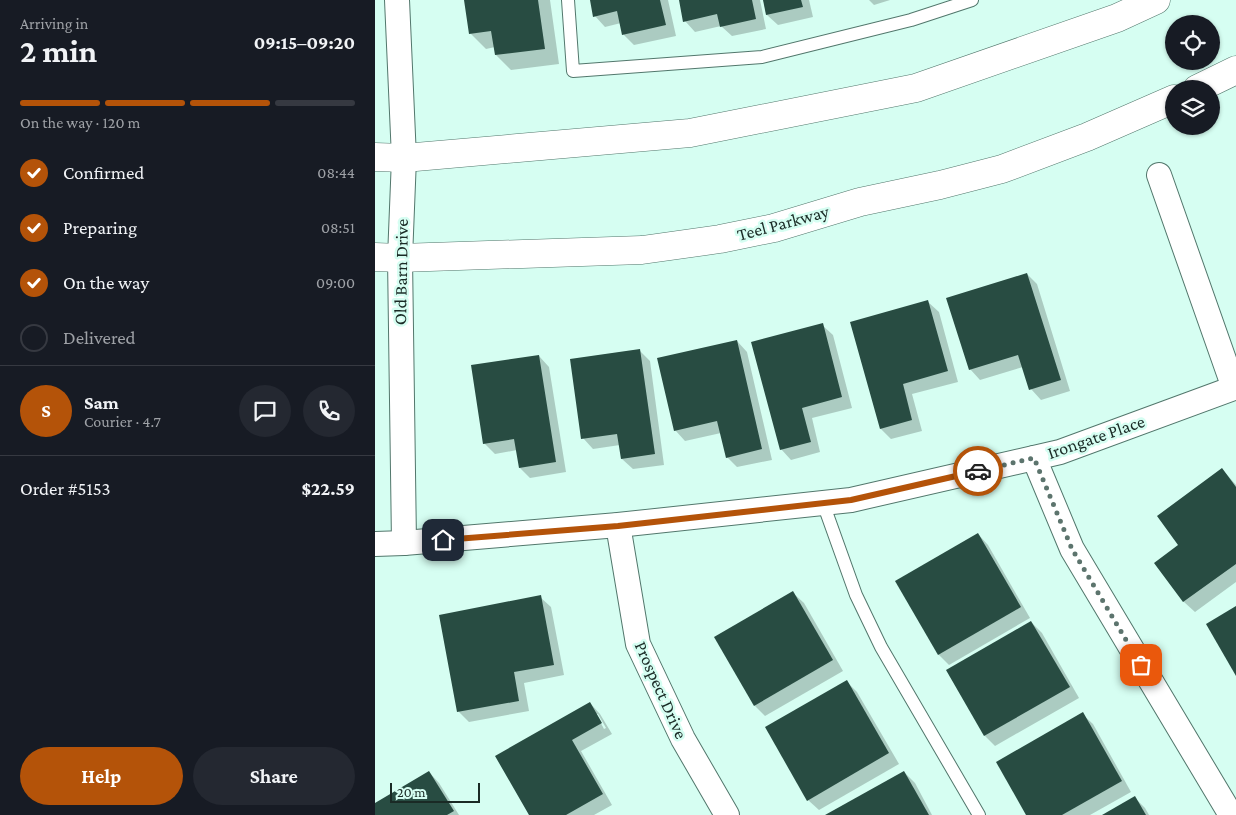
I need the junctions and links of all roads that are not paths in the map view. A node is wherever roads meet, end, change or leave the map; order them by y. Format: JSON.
{"nodes":[{"id":1,"x":397,"y":0,"type":"edge"},
{"id":2,"x":568,"y":0,"type":"edge"},
{"id":3,"x":972,"y":0,"type":"edge"},
{"id":4,"x":1156,"y":0,"type":"edge"},
{"id":5,"x":1236,"y":70,"type":"edge"},
{"id":6,"x":1215,"y":80,"type":"edge"},
{"id":7,"x":1165,"y":103,"type":"edge"},
{"id":8,"x":375,"y":157,"type":"edge"},
{"id":9,"x":404,"y":158,"type":"junction"},
{"id":10,"x":1159,"y":175,"type":"dead end"},
{"id":11,"x":387,"y":258,"type":"edge"},
{"id":12,"x":1034,"y":458,"type":"junction"},
{"id":13,"x":823,"y":503,"type":"junction"},
{"id":14,"x":618,"y":526,"type":"junction"},
{"id":15,"x":404,"y":543,"type":"junction"},
{"id":16,"x":375,"y":544,"type":"edge"},
{"id":17,"x":727,"y":815,"type":"edge"},
{"id":18,"x":979,"y":815,"type":"edge"},
{"id":19,"x":1231,"y":815,"type":"edge"}],
"edges":[{"from":1,"to":9,"type":"street","name":"Old Barn Drive"},
{"from":2,"to":3,"type":"lane"},
{"from":4,"to":9,"type":"main road"},
{"from":5,"to":6,"type":"main road"},
{"from":7,"to":11,"type":"main road","name":"Teel Parkway"},
{"from":8,"to":9,"type":"main road"},
{"from":9,"to":11,"type":"street","name":"Old Barn Drive"},
{"from":10,"to":12,"type":"street","name":"Irongate Place"},
{"from":11,"to":15,"type":"street","name":"Old Barn Drive"},
{"from":12,"to":13,"type":"street","name":"Irongate Place"},
{"from":12,"to":19,"type":"street"},
{"from":13,"to":14,"type":"street","name":"Irongate Place"},
{"from":13,"to":18,"type":"lane"},
{"from":14,"to":15,"type":"street","name":"Irongate Place"},
{"from":14,"to":17,"type":"street","name":"Prospect Drive"},
{"from":15,"to":16,"type":"street","name":"Irongate Place"}]}
